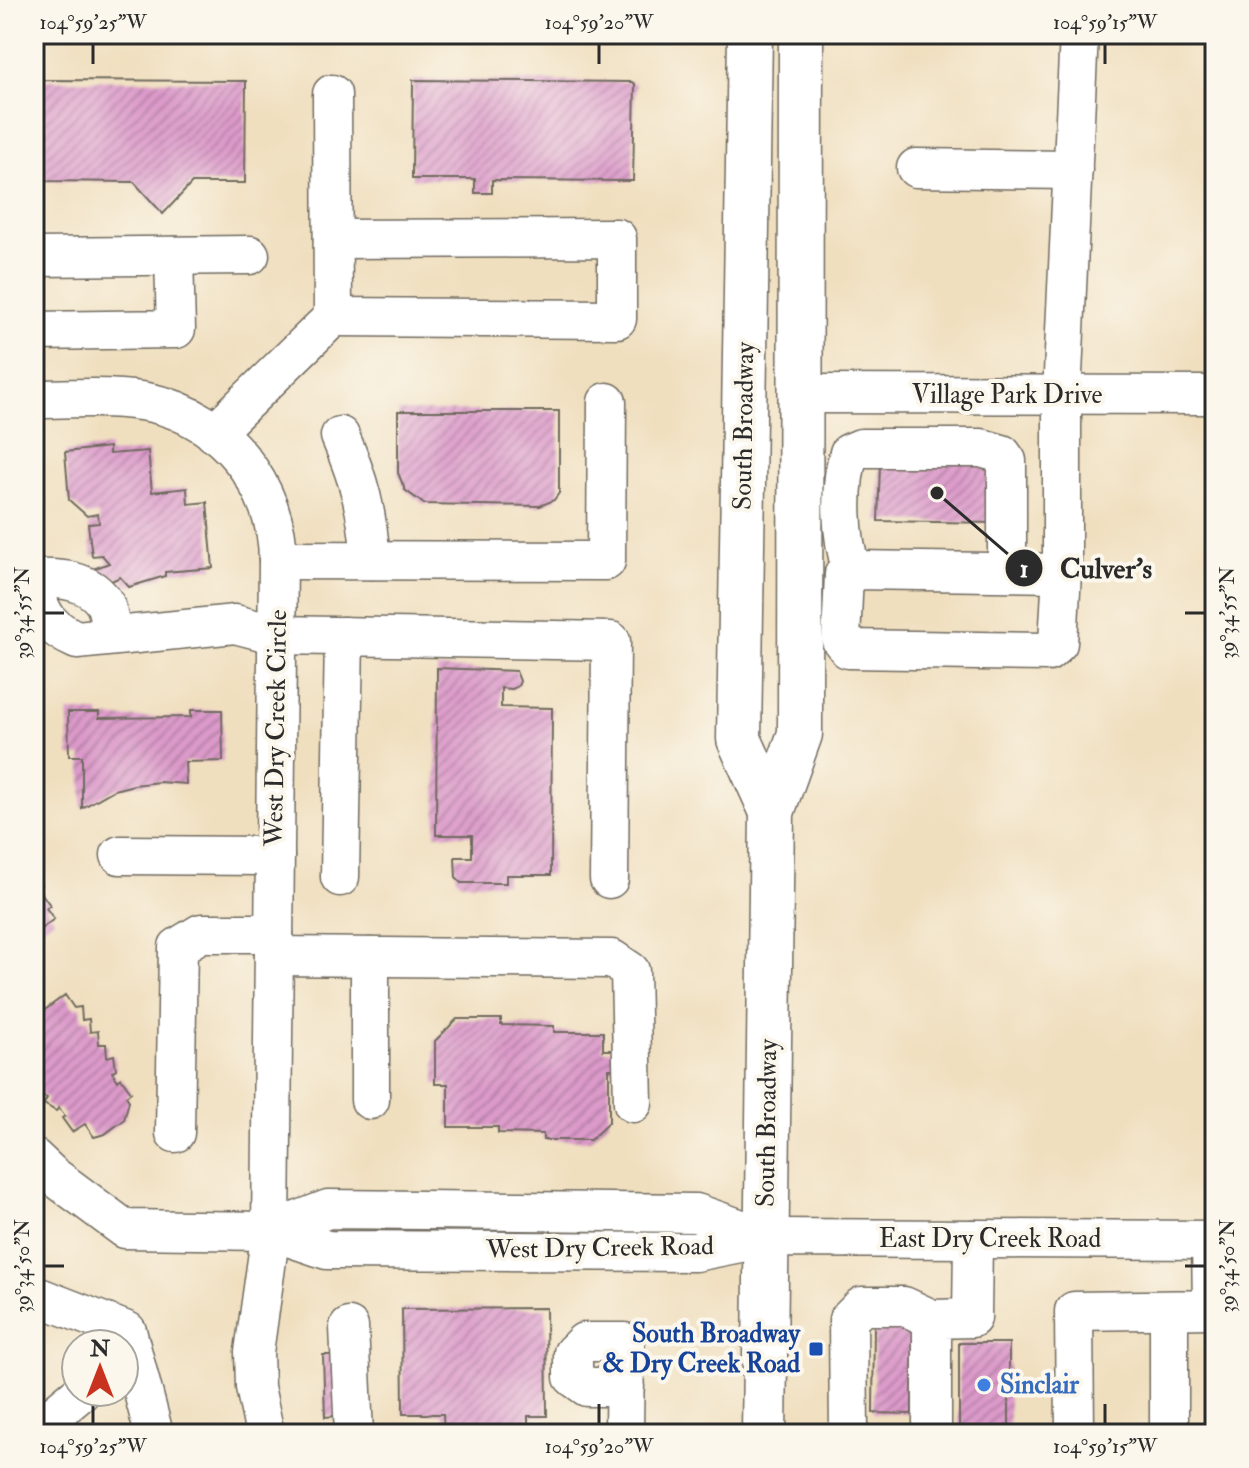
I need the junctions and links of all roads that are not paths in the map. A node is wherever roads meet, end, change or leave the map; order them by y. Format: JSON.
{"nodes":[{"id":1,"x":750,"y":34,"type":"edge"},
{"id":2,"x":801,"y":34,"type":"edge"},
{"id":3,"x":1079,"y":34,"type":"edge"},
{"id":4,"x":332,"y":94,"type":"dead end"},
{"id":5,"x":916,"y":168,"type":"dead end"},
{"id":6,"x":1073,"y":170,"type":"junction"},
{"id":7,"x":333,"y":239,"type":"junction"},
{"id":8,"x":250,"y":255,"type":"dead end"},
{"id":9,"x":174,"y":256,"type":"junction"},
{"id":10,"x":34,"y":257,"type":"edge"},
{"id":11,"x":333,"y":317,"type":"junction"},
{"id":12,"x":34,"y":331,"type":"edge"},
{"id":13,"x":799,"y":394,"type":"junction"},
{"id":14,"x":1062,"y":395,"type":"junction"},
{"id":15,"x":1215,"y":395,"type":"edge"},
{"id":16,"x":34,"y":399,"type":"edge"},
{"id":17,"x":607,"y":402,"type":"dead end"},
{"id":18,"x":214,"y":433,"type":"junction"},
{"id":19,"x":340,"y":436,"type":"dead end"},
{"id":20,"x":278,"y":560,"type":"junction"},
{"id":21,"x":371,"y":560,"type":"junction"},
{"id":22,"x":852,"y":570,"type":"junction"},
{"id":23,"x":1007,"y":571,"type":"junction"},
{"id":24,"x":1062,"y":573,"type":"junction"},
{"id":25,"x":34,"y":579,"type":"edge"},
{"id":26,"x":34,"y":590,"type":"edge"},
{"id":27,"x":277,"y":635,"type":"junction"},
{"id":28,"x":113,"y":636,"type":"junction"},
{"id":29,"x":344,"y":636,"type":"junction"},
{"id":30,"x":772,"y":812,"type":"junction"},
{"id":31,"x":120,"y":855,"type":"dead end"},
{"id":32,"x":275,"y":856,"type":"junction"},
{"id":33,"x":340,"y":877,"type":"dead end"},
{"id":34,"x":609,"y":879,"type":"dead end"},
{"id":35,"x":274,"y":945,"type":"junction"},
{"id":36,"x":370,"y":957,"type":"junction"},
{"id":37,"x":370,"y":1100,"type":"dead end"},
{"id":38,"x":633,"y":1103,"type":"dead end"},
{"id":39,"x":175,"y":1133,"type":"dead end"},
{"id":40,"x":34,"y":1158,"type":"edge"},
{"id":41,"x":271,"y":1231,"type":"junction"},
{"id":42,"x":765,"y":1238,"type":"junction"},
{"id":43,"x":973,"y":1239,"type":"junction"},
{"id":44,"x":1213,"y":1240,"type":"edge"},
{"id":45,"x":41,"y":1307,"type":"edge"},
{"id":46,"x":1169,"y":1310,"type":"junction"},
{"id":47,"x":1213,"y":1310,"type":"edge"},
{"id":48,"x":932,"y":1319,"type":"junction"},
{"id":49,"x":349,"y":1327,"type":"dead end"},
{"id":50,"x":116,"y":1328,"type":"edge"},
{"id":51,"x":625,"y":1387,"type":"dead end"},
{"id":52,"x":140,"y":1391,"type":"edge"},
{"id":53,"x":62,"y":1408,"type":"edge"},
{"id":54,"x":34,"y":1431,"type":"edge"},
{"id":55,"x":154,"y":1434,"type":"edge"},
{"id":56,"x":265,"y":1434,"type":"edge"},
{"id":57,"x":354,"y":1434,"type":"edge"},
{"id":58,"x":624,"y":1434,"type":"edge"},
{"id":59,"x":764,"y":1434,"type":"edge"},
{"id":60,"x":849,"y":1434,"type":"edge"},
{"id":61,"x":932,"y":1434,"type":"edge"},
{"id":62,"x":1075,"y":1434,"type":"edge"},
{"id":63,"x":1169,"y":1434,"type":"edge"}],
"edges":[{"from":1,"to":30,"type":"main road","name":"South Broadway"},
{"from":2,"to":13,"type":"main road","name":"South Broadway"},
{"from":3,"to":6,"type":"street"},
{"from":4,"to":7,"type":"street"},
{"from":5,"to":6,"type":"street"},
{"from":6,"to":14,"type":"street"},
{"from":7,"to":11,"type":"street"},
{"from":7,"to":11,"type":"street"},
{"from":8,"to":9,"type":"street"},
{"from":9,"to":10,"type":"street"},
{"from":9,"to":12,"type":"street"},
{"from":11,"to":18,"type":"street"},
{"from":13,"to":14,"type":"street","name":"Village Park Drive"},
{"from":13,"to":30,"type":"main road","name":"South Broadway"},
{"from":14,"to":15,"type":"street","name":"Village Park Drive"},
{"from":14,"to":24,"type":"street"},
{"from":16,"to":18,"type":"street","name":"West Dry Creek Circle"},
{"from":17,"to":21,"type":"street"},
{"from":18,"to":20,"type":"street","name":"West Dry Creek Circle"},
{"from":19,"to":21,"type":"street"},
{"from":20,"to":21,"type":"street"},
{"from":20,"to":27,"type":"street","name":"West Dry Creek Circle"},
{"from":22,"to":23,"type":"street"},
{"from":22,"to":23,"type":"street"},
{"from":22,"to":24,"type":"street"},
{"from":23,"to":24,"type":"street"},
{"from":25,"to":28,"type":"street"},
{"from":26,"to":28,"type":"street"},
{"from":27,"to":28,"type":"street"},
{"from":27,"to":29,"type":"street"},
{"from":27,"to":32,"type":"street","name":"West Dry Creek Circle"},
{"from":29,"to":33,"type":"street"},
{"from":29,"to":34,"type":"street"},
{"from":30,"to":42,"type":"main road","name":"South Broadway"},
{"from":31,"to":32,"type":"street"},
{"from":32,"to":35,"type":"street","name":"West Dry Creek Circle"},
{"from":35,"to":36,"type":"street"},
{"from":35,"to":39,"type":"street"},
{"from":35,"to":41,"type":"street","name":"West Dry Creek Circle"},
{"from":36,"to":37,"type":"street"},
{"from":36,"to":38,"type":"street"},
{"from":40,"to":41,"type":"street","name":"West Dry Creek Road"},
{"from":41,"to":42,"type":"street","name":"West Dry Creek Road"},
{"from":41,"to":56,"type":"street","name":"West Dry Creek Circle"},
{"from":42,"to":43,"type":"street","name":"East Dry Creek Road"},
{"from":42,"to":59,"type":"main road","name":"South Broadway"},
{"from":43,"to":44,"type":"street","name":"East Dry Creek Road"},
{"from":43,"to":48,"type":"street"},
{"from":44,"to":47,"type":"street"},
{"from":45,"to":50,"type":"street"},
{"from":46,"to":47,"type":"street"},
{"from":46,"to":62,"type":"street"},
{"from":46,"to":63,"type":"street"},
{"from":48,"to":60,"type":"street"},
{"from":48,"to":61,"type":"street"},
{"from":49,"to":57,"type":"street"},
{"from":51,"to":58,"type":"street"},
{"from":52,"to":55,"type":"street"},
{"from":53,"to":54,"type":"street"}]}
